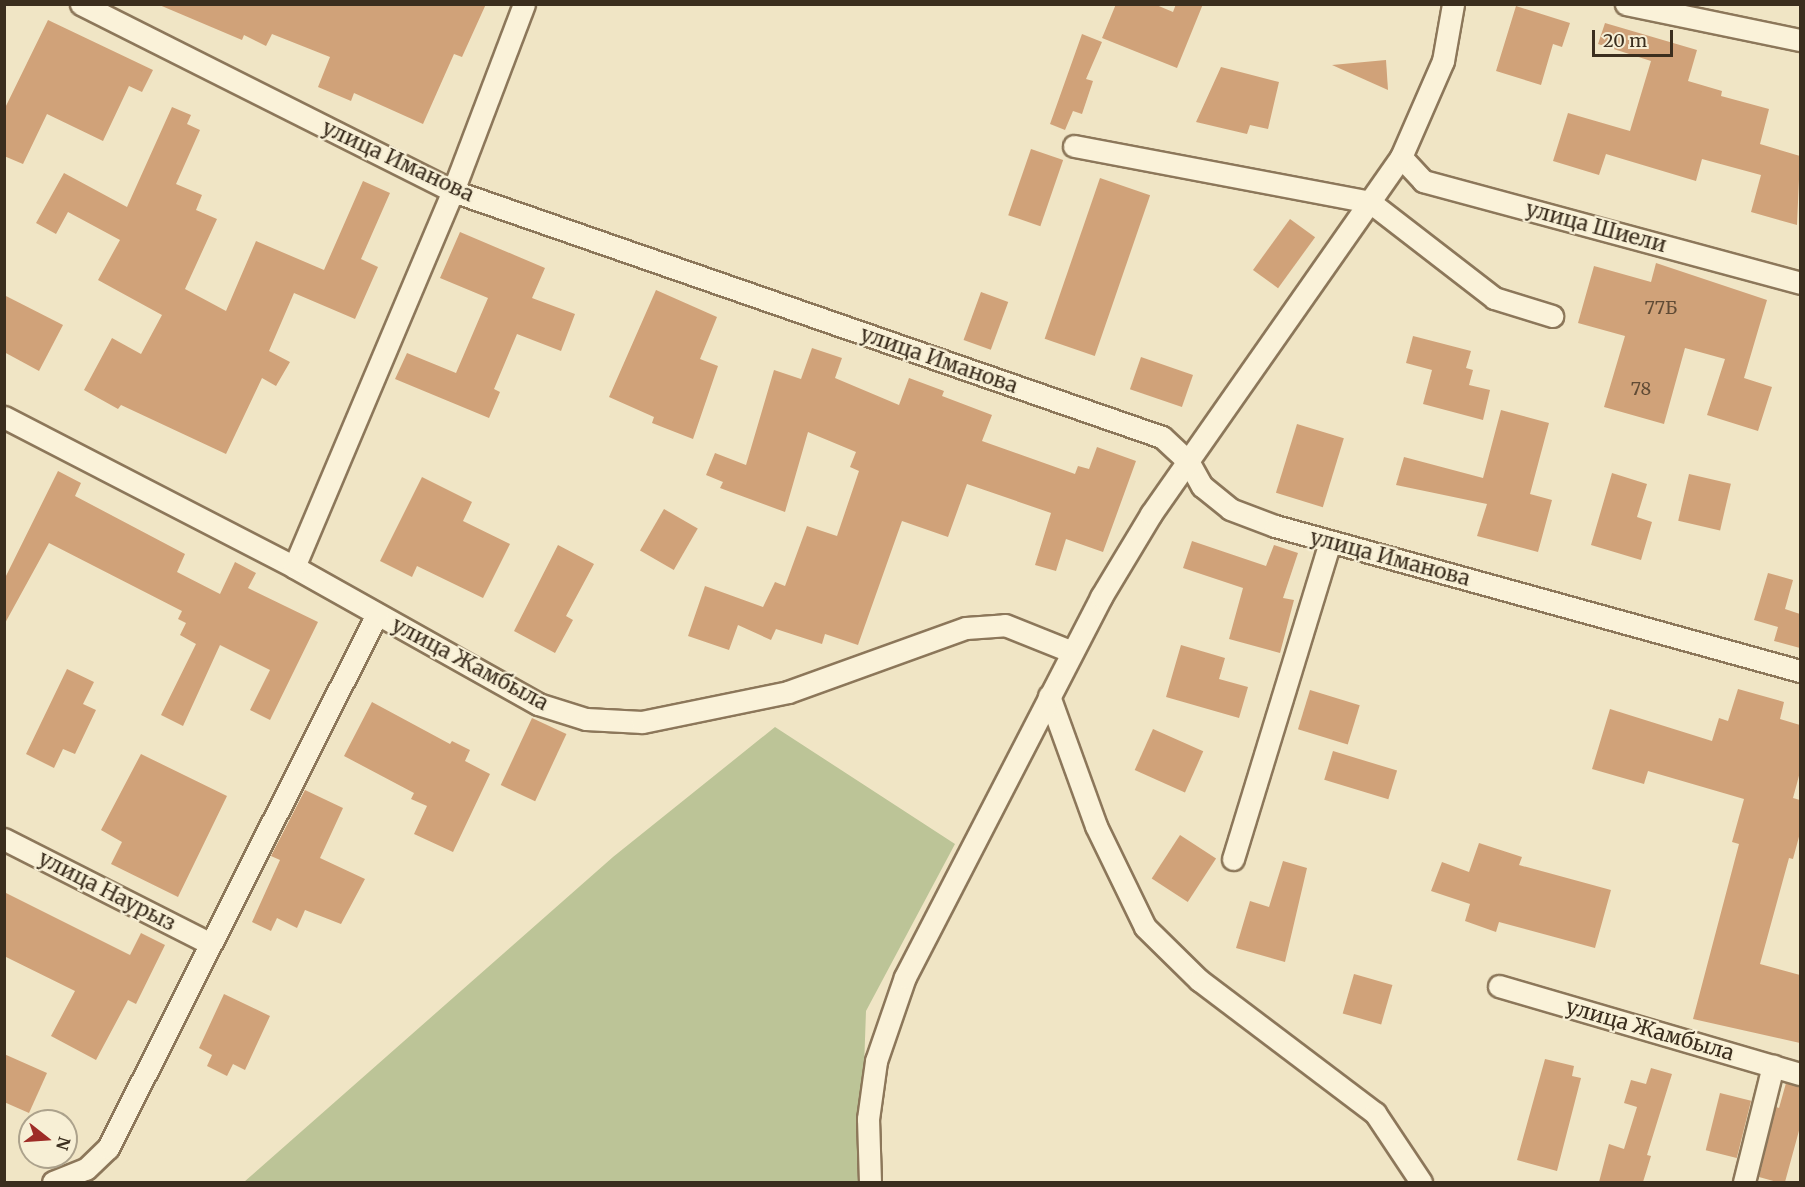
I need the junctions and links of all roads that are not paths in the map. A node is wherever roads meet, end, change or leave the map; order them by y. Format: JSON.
{"nodes":[{"id":1,"x":81,"y":4,"type":"edge"},
{"id":2,"x":524,"y":4,"type":"edge"},
{"id":3,"x":1453,"y":4,"type":"edge"},
{"id":4,"x":1626,"y":4,"type":"edge"},
{"id":5,"x":1800,"y":40,"type":"edge"},
{"id":6,"x":1074,"y":146,"type":"dead end"},
{"id":7,"x":1401,"y":157,"type":"junction"},
{"id":8,"x":453,"y":191,"type":"junction"},
{"id":9,"x":1370,"y":202,"type":"junction"},
{"id":10,"x":1800,"y":283,"type":"edge"},
{"id":11,"x":1552,"y":316,"type":"dead end"},
{"id":12,"x":4,"y":417,"type":"edge"},
{"id":13,"x":1188,"y":461,"type":"junction"},
{"id":14,"x":1330,"y":541,"type":"junction"},
{"id":15,"x":294,"y":567,"type":"junction"},
{"id":16,"x":377,"y":614,"type":"junction"},
{"id":17,"x":1072,"y":652,"type":"junction"},
{"id":18,"x":1800,"y":671,"type":"edge"},
{"id":19,"x":1049,"y":696,"type":"junction"},
{"id":20,"x":4,"y":839,"type":"edge"},
{"id":21,"x":1233,"y":859,"type":"dead end"},
{"id":22,"x":209,"y":943,"type":"junction"},
{"id":23,"x":1499,"y":986,"type":"dead end"},
{"id":24,"x":1773,"y":1066,"type":"junction"},
{"id":25,"x":1800,"y":1074,"type":"edge"},
{"id":26,"x":53,"y":1182,"type":"edge"},
{"id":27,"x":870,"y":1182,"type":"edge"},
{"id":28,"x":1421,"y":1182,"type":"edge"},
{"id":29,"x":1744,"y":1182,"type":"edge"}],
"edges":[{"from":1,"to":8,"type":"street","name":"улица Иманова"},
{"from":2,"to":8,"type":"street"},
{"from":3,"to":7,"type":"street"},
{"from":4,"to":5,"type":"street"},
{"from":6,"to":9,"type":"street"},
{"from":7,"to":9,"type":"street"},
{"from":7,"to":10,"type":"street","name":"улица Шиели"},
{"from":8,"to":13,"type":"street","name":"улица Иманова"},
{"from":8,"to":15,"type":"street"},
{"from":9,"to":11,"type":"street"},
{"from":9,"to":13,"type":"street"},
{"from":12,"to":15,"type":"street","name":"улица Жамбыла"},
{"from":13,"to":14,"type":"street","name":"улица Иманова"},
{"from":13,"to":17,"type":"street"},
{"from":14,"to":18,"type":"street","name":"улица Иманова"},
{"from":14,"to":21,"type":"street"},
{"from":15,"to":16,"type":"street","name":"улица Жамбыла"},
{"from":16,"to":17,"type":"street","name":"улица Жамбыла"},
{"from":16,"to":22,"type":"street"},
{"from":17,"to":19,"type":"street"},
{"from":19,"to":27,"type":"street"},
{"from":19,"to":28,"type":"street"},
{"from":20,"to":22,"type":"street","name":"улица Наурыз"},
{"from":22,"to":26,"type":"street"},
{"from":23,"to":24,"type":"street","name":"улица Жамбыла"},
{"from":24,"to":25,"type":"street","name":"улица Жамбыла"},
{"from":24,"to":29,"type":"street"}]}
